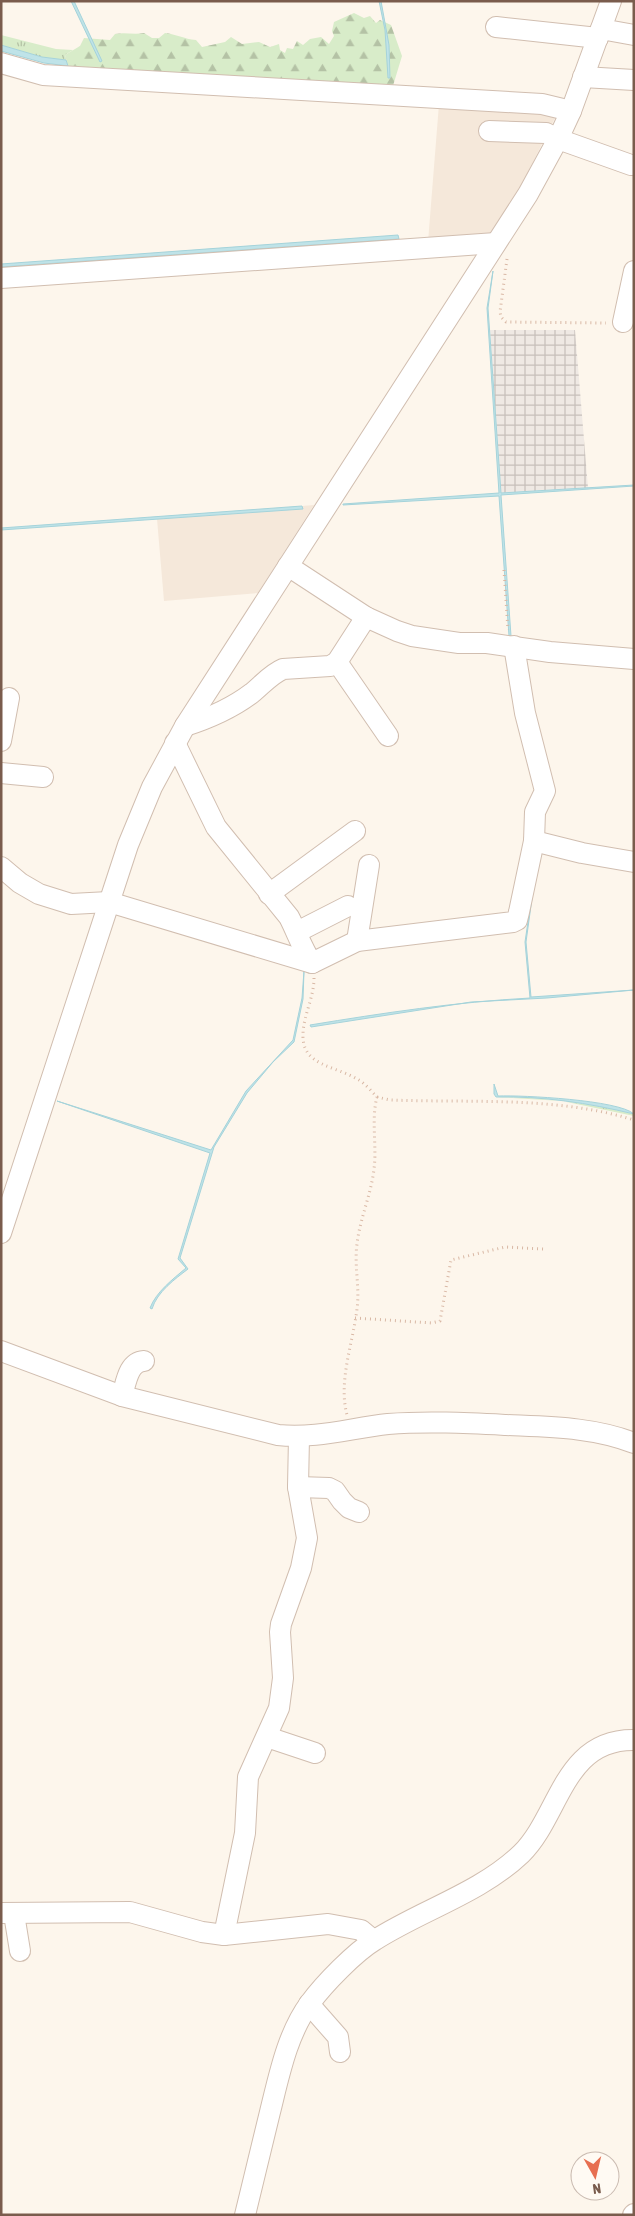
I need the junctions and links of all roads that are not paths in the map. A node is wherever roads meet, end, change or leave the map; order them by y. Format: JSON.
{"nodes":[{"id":1,"x":611,"y":1,"type":"edge"},
{"id":2,"x":496,"y":27,"type":"dead end"},
{"id":3,"x":599,"y":33,"type":"junction"},
{"id":4,"x":634,"y":35,"type":"edge"},
{"id":5,"x":1,"y":63,"type":"edge"},
{"id":6,"x":582,"y":79,"type":"junction"},
{"id":7,"x":634,"y":80,"type":"edge"},
{"id":8,"x":572,"y":108,"type":"junction"},
{"id":9,"x":489,"y":130,"type":"dead end"},
{"id":10,"x":558,"y":140,"type":"junction"},
{"id":11,"x":631,"y":165,"type":"dead end"},
{"id":12,"x":502,"y":248,"type":"junction"},
{"id":13,"x":634,"y":272,"type":"edge"},
{"id":14,"x":1,"y":278,"type":"edge"},
{"id":15,"x":623,"y":322,"type":"road end"},
{"id":16,"x":288,"y":566,"type":"junction"},
{"id":17,"x":366,"y":617,"type":"junction"},
{"id":18,"x":511,"y":641,"type":"junction"},
{"id":19,"x":634,"y":659,"type":"edge"},
{"id":20,"x":337,"y":662,"type":"junction"},
{"id":21,"x":9,"y":698,"type":"dead end"},
{"id":22,"x":180,"y":735,"type":"junction"},
{"id":23,"x":388,"y":736,"type":"dead end"},
{"id":24,"x":1,"y":741,"type":"edge"},
{"id":25,"x":1,"y":773,"type":"edge"},
{"id":26,"x":43,"y":777,"type":"dead end"},
{"id":27,"x":354,"y":831,"type":"dead end"},
{"id":28,"x":534,"y":840,"type":"junction"},
{"id":29,"x":634,"y":862,"type":"edge"},
{"id":30,"x":369,"y":865,"type":"dead end"},
{"id":31,"x":1,"y":867,"type":"edge"},
{"id":32,"x":269,"y":894,"type":"junction"},
{"id":33,"x":109,"y":902,"type":"junction"},
{"id":34,"x":348,"y":906,"type":"dead end"},
{"id":35,"x":297,"y":932,"type":"junction"},
{"id":36,"x":357,"y":941,"type":"junction"},
{"id":37,"x":312,"y":963,"type":"junction"},
{"id":38,"x":1,"y":1233,"type":"edge"},
{"id":39,"x":1,"y":1351,"type":"edge"},
{"id":40,"x":144,"y":1361,"type":"dead end"},
{"id":41,"x":122,"y":1396,"type":"junction"},
{"id":42,"x":299,"y":1437,"type":"junction"},
{"id":43,"x":634,"y":1443,"type":"edge"},
{"id":44,"x":298,"y":1487,"type":"junction"},
{"id":45,"x":359,"y":1512,"type":"dead end"},
{"id":46,"x":267,"y":1737,"type":"junction"},
{"id":47,"x":634,"y":1740,"type":"edge"},
{"id":48,"x":315,"y":1753,"type":"dead end"},
{"id":49,"x":7,"y":1913,"type":"edge"},
{"id":50,"x":224,"y":1935,"type":"junction"},
{"id":51,"x":373,"y":1940,"type":"junction"},
{"id":52,"x":20,"y":1951,"type":"dead end"},
{"id":53,"x":309,"y":2004,"type":"junction"},
{"id":54,"x":340,"y":2052,"type":"dead end"},
{"id":55,"x":244,"y":2215,"type":"edge"}],
"edges":[{"from":1,"to":3,"type":"street"},
{"from":2,"to":3,"type":"street"},
{"from":3,"to":4,"type":"street"},
{"from":3,"to":6,"type":"street"},
{"from":5,"to":8,"type":"street"},
{"from":6,"to":7,"type":"street"},
{"from":6,"to":8,"type":"street"},
{"from":8,"to":10,"type":"street"},
{"from":9,"to":10,"type":"street"},
{"from":10,"to":11,"type":"street"},
{"from":10,"to":12,"type":"street"},
{"from":12,"to":14,"type":"street"},
{"from":12,"to":16,"type":"street"},
{"from":13,"to":15,"type":"street"},
{"from":16,"to":17,"type":"street"},
{"from":16,"to":22,"type":"street"},
{"from":17,"to":18,"type":"street"},
{"from":17,"to":20,"type":"street"},
{"from":18,"to":19,"type":"street"},
{"from":18,"to":28,"type":"street"},
{"from":20,"to":22,"type":"street"},
{"from":20,"to":23,"type":"street"},
{"from":21,"to":24,"type":"street"},
{"from":22,"to":32,"type":"street"},
{"from":22,"to":33,"type":"street"},
{"from":25,"to":26,"type":"street"},
{"from":27,"to":32,"type":"street"},
{"from":28,"to":29,"type":"street"},
{"from":28,"to":36,"type":"street"},
{"from":30,"to":36,"type":"street"},
{"from":31,"to":33,"type":"street"},
{"from":32,"to":35,"type":"street"},
{"from":33,"to":37,"type":"street"},
{"from":33,"to":38,"type":"street"},
{"from":34,"to":35,"type":"street"},
{"from":35,"to":37,"type":"street"},
{"from":36,"to":37,"type":"street"},
{"from":39,"to":41,"type":"street"},
{"from":40,"to":41,"type":"street"},
{"from":41,"to":42,"type":"street"},
{"from":42,"to":43,"type":"street"},
{"from":42,"to":44,"type":"street"},
{"from":44,"to":45,"type":"street"},
{"from":44,"to":46,"type":"street"},
{"from":46,"to":48,"type":"street"},
{"from":46,"to":50,"type":"street"},
{"from":47,"to":51,"type":"street"},
{"from":49,"to":50,"type":"street"},
{"from":49,"to":52,"type":"street"},
{"from":50,"to":51,"type":"street"},
{"from":51,"to":53,"type":"street"},
{"from":53,"to":54,"type":"street"},
{"from":53,"to":55,"type":"street"}]}
